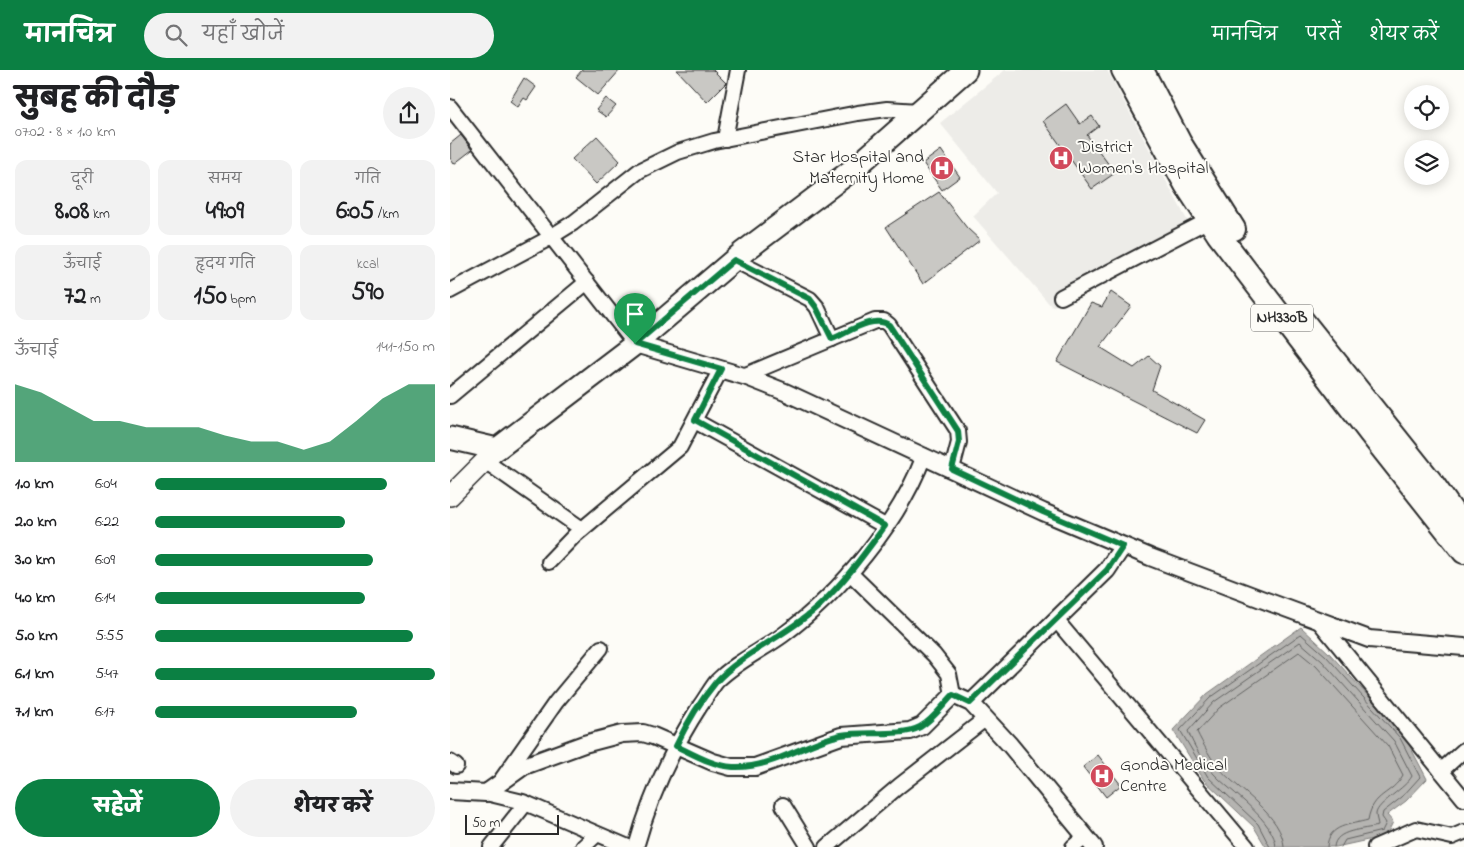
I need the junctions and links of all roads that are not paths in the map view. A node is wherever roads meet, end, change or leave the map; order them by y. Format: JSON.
{"nodes":[{"id":1,"x":738,"y":70,"type":"edge"},
{"id":2,"x":966,"y":70,"type":"edge"},
{"id":3,"x":1123,"y":70,"type":"edge"},
{"id":4,"x":1142,"y":70,"type":"edge"},
{"id":5,"x":450,"y":107,"type":"edge"},
{"id":6,"x":919,"y":111,"type":"junction"},
{"id":7,"x":725,"y":139,"type":"junction"},
{"id":8,"x":1209,"y":220,"type":"junction"},
{"id":9,"x":552,"y":236,"type":"junction"},
{"id":10,"x":734,"y":260,"type":"junction"},
{"id":11,"x":588,"y":282,"type":"junction"},
{"id":12,"x":450,"y":291,"type":"edge"},
{"id":13,"x":1061,"y":297,"type":"dead end"},
{"id":14,"x":832,"y":339,"type":"junction"},
{"id":15,"x":635,"y":344,"type":"junction"},
{"id":16,"x":721,"y":369,"type":"junction"},
{"id":17,"x":743,"y":376,"type":"junction"},
{"id":18,"x":450,"y":396,"type":"edge"},
{"id":19,"x":695,"y":420,"type":"junction"},
{"id":20,"x":450,"y":438,"type":"edge"},
{"id":21,"x":491,"y":455,"type":"junction"},
{"id":22,"x":924,"y":456,"type":"junction"},
{"id":23,"x":952,"y":469,"type":"junction"},
{"id":24,"x":450,"y":496,"type":"edge"},
{"id":25,"x":885,"y":526,"type":"junction"},
{"id":26,"x":1464,"y":528,"type":"edge"},
{"id":27,"x":582,"y":529,"type":"junction"},
{"id":28,"x":1123,"y":546,"type":"junction"},
{"id":29,"x":1464,"y":552,"type":"edge"},
{"id":30,"x":549,"y":562,"type":"dead end"},
{"id":31,"x":850,"y":573,"type":"junction"},
{"id":32,"x":1318,"y":620,"type":"junction"},
{"id":33,"x":1057,"y":621,"type":"junction"},
{"id":34,"x":1464,"y":647,"type":"edge"},
{"id":35,"x":601,"y":648,"type":"dead end"},
{"id":36,"x":953,"y":695,"type":"junction"},
{"id":37,"x":970,"y":703,"type":"junction"},
{"id":38,"x":985,"y":719,"type":"junction"},
{"id":39,"x":676,"y":746,"type":"junction"},
{"id":40,"x":1464,"y":750,"type":"edge"},
{"id":41,"x":1441,"y":771,"type":"junction"},
{"id":42,"x":450,"y":791,"type":"edge"},
{"id":43,"x":486,"y":791,"type":"junction"},
{"id":44,"x":1464,"y":799,"type":"edge"},
{"id":45,"x":526,"y":804,"type":"junction"},
{"id":46,"x":783,"y":805,"type":"dead end"},
{"id":47,"x":1464,"y":832,"type":"edge"},
{"id":48,"x":596,"y":834,"type":"junction"},
{"id":49,"x":1084,"y":844,"type":"edge"},
{"id":50,"x":491,"y":847,"type":"edge"},
{"id":51,"x":583,"y":847,"type":"edge"},
{"id":52,"x":628,"y":847,"type":"edge"},
{"id":53,"x":636,"y":847,"type":"edge"},
{"id":54,"x":809,"y":847,"type":"edge"},
{"id":55,"x":827,"y":847,"type":"edge"},
{"id":56,"x":1248,"y":847,"type":"edge"},
{"id":57,"x":1375,"y":847,"type":"edge"}],
"edges":[{"from":1,"to":7,"type":"street"},
{"from":2,"to":6,"type":"main road"},
{"from":3,"to":8,"type":"highway","number":"NH330B"},
{"from":4,"to":26,"type":"highway","number":"NH330B"},
{"from":5,"to":9,"type":"street"},
{"from":6,"to":7,"type":"street"},
{"from":6,"to":10,"type":"main road"},
{"from":7,"to":9,"type":"street"},
{"from":8,"to":13,"type":"street"},
{"from":8,"to":29,"type":"highway","number":"NH330B"},
{"from":9,"to":11,"type":"street"},
{"from":9,"to":12,"type":"street"},
{"from":10,"to":14,"type":"street"},
{"from":10,"to":15,"type":"main road"},
{"from":11,"to":15,"type":"street"},
{"from":11,"to":18,"type":"street"},
{"from":14,"to":17,"type":"street"},
{"from":14,"to":23,"type":"street"},
{"from":15,"to":16,"type":"street"},
{"from":15,"to":21,"type":"main road"},
{"from":16,"to":17,"type":"street"},
{"from":16,"to":19,"type":"street"},
{"from":17,"to":22,"type":"street"},
{"from":19,"to":25,"type":"street"},
{"from":19,"to":27,"type":"street"},
{"from":20,"to":21,"type":"main road"},
{"from":21,"to":24,"type":"main road"},
{"from":21,"to":27,"type":"street"},
{"from":22,"to":23,"type":"street"},
{"from":22,"to":25,"type":"street"},
{"from":23,"to":28,"type":"street"},
{"from":25,"to":31,"type":"street"},
{"from":27,"to":30,"type":"street"},
{"from":28,"to":32,"type":"street"},
{"from":28,"to":33,"type":"street"},
{"from":31,"to":36,"type":"street"},
{"from":31,"to":39,"type":"street"},
{"from":32,"to":34,"type":"street"},
{"from":32,"to":41,"type":"street"},
{"from":33,"to":37,"type":"street"},
{"from":33,"to":56,"type":"street"},
{"from":35,"to":43,"type":"street"},
{"from":36,"to":37,"type":"street"},
{"from":36,"to":39,"type":"street"},
{"from":37,"to":38,"type":"street"},
{"from":38,"to":49,"type":"street"},
{"from":38,"to":55,"type":"street"},
{"from":39,"to":43,"type":"street"},
{"from":39,"to":53,"type":"street"},
{"from":40,"to":41,"type":"street"},
{"from":41,"to":44,"type":"street"},
{"from":42,"to":43,"type":"street"},
{"from":43,"to":45,"type":"street"},
{"from":45,"to":48,"type":"street"},
{"from":45,"to":50,"type":"street"},
{"from":46,"to":54,"type":"street"},
{"from":47,"to":57,"type":"street"},
{"from":48,"to":51,"type":"street"},
{"from":48,"to":52,"type":"street"}]}
